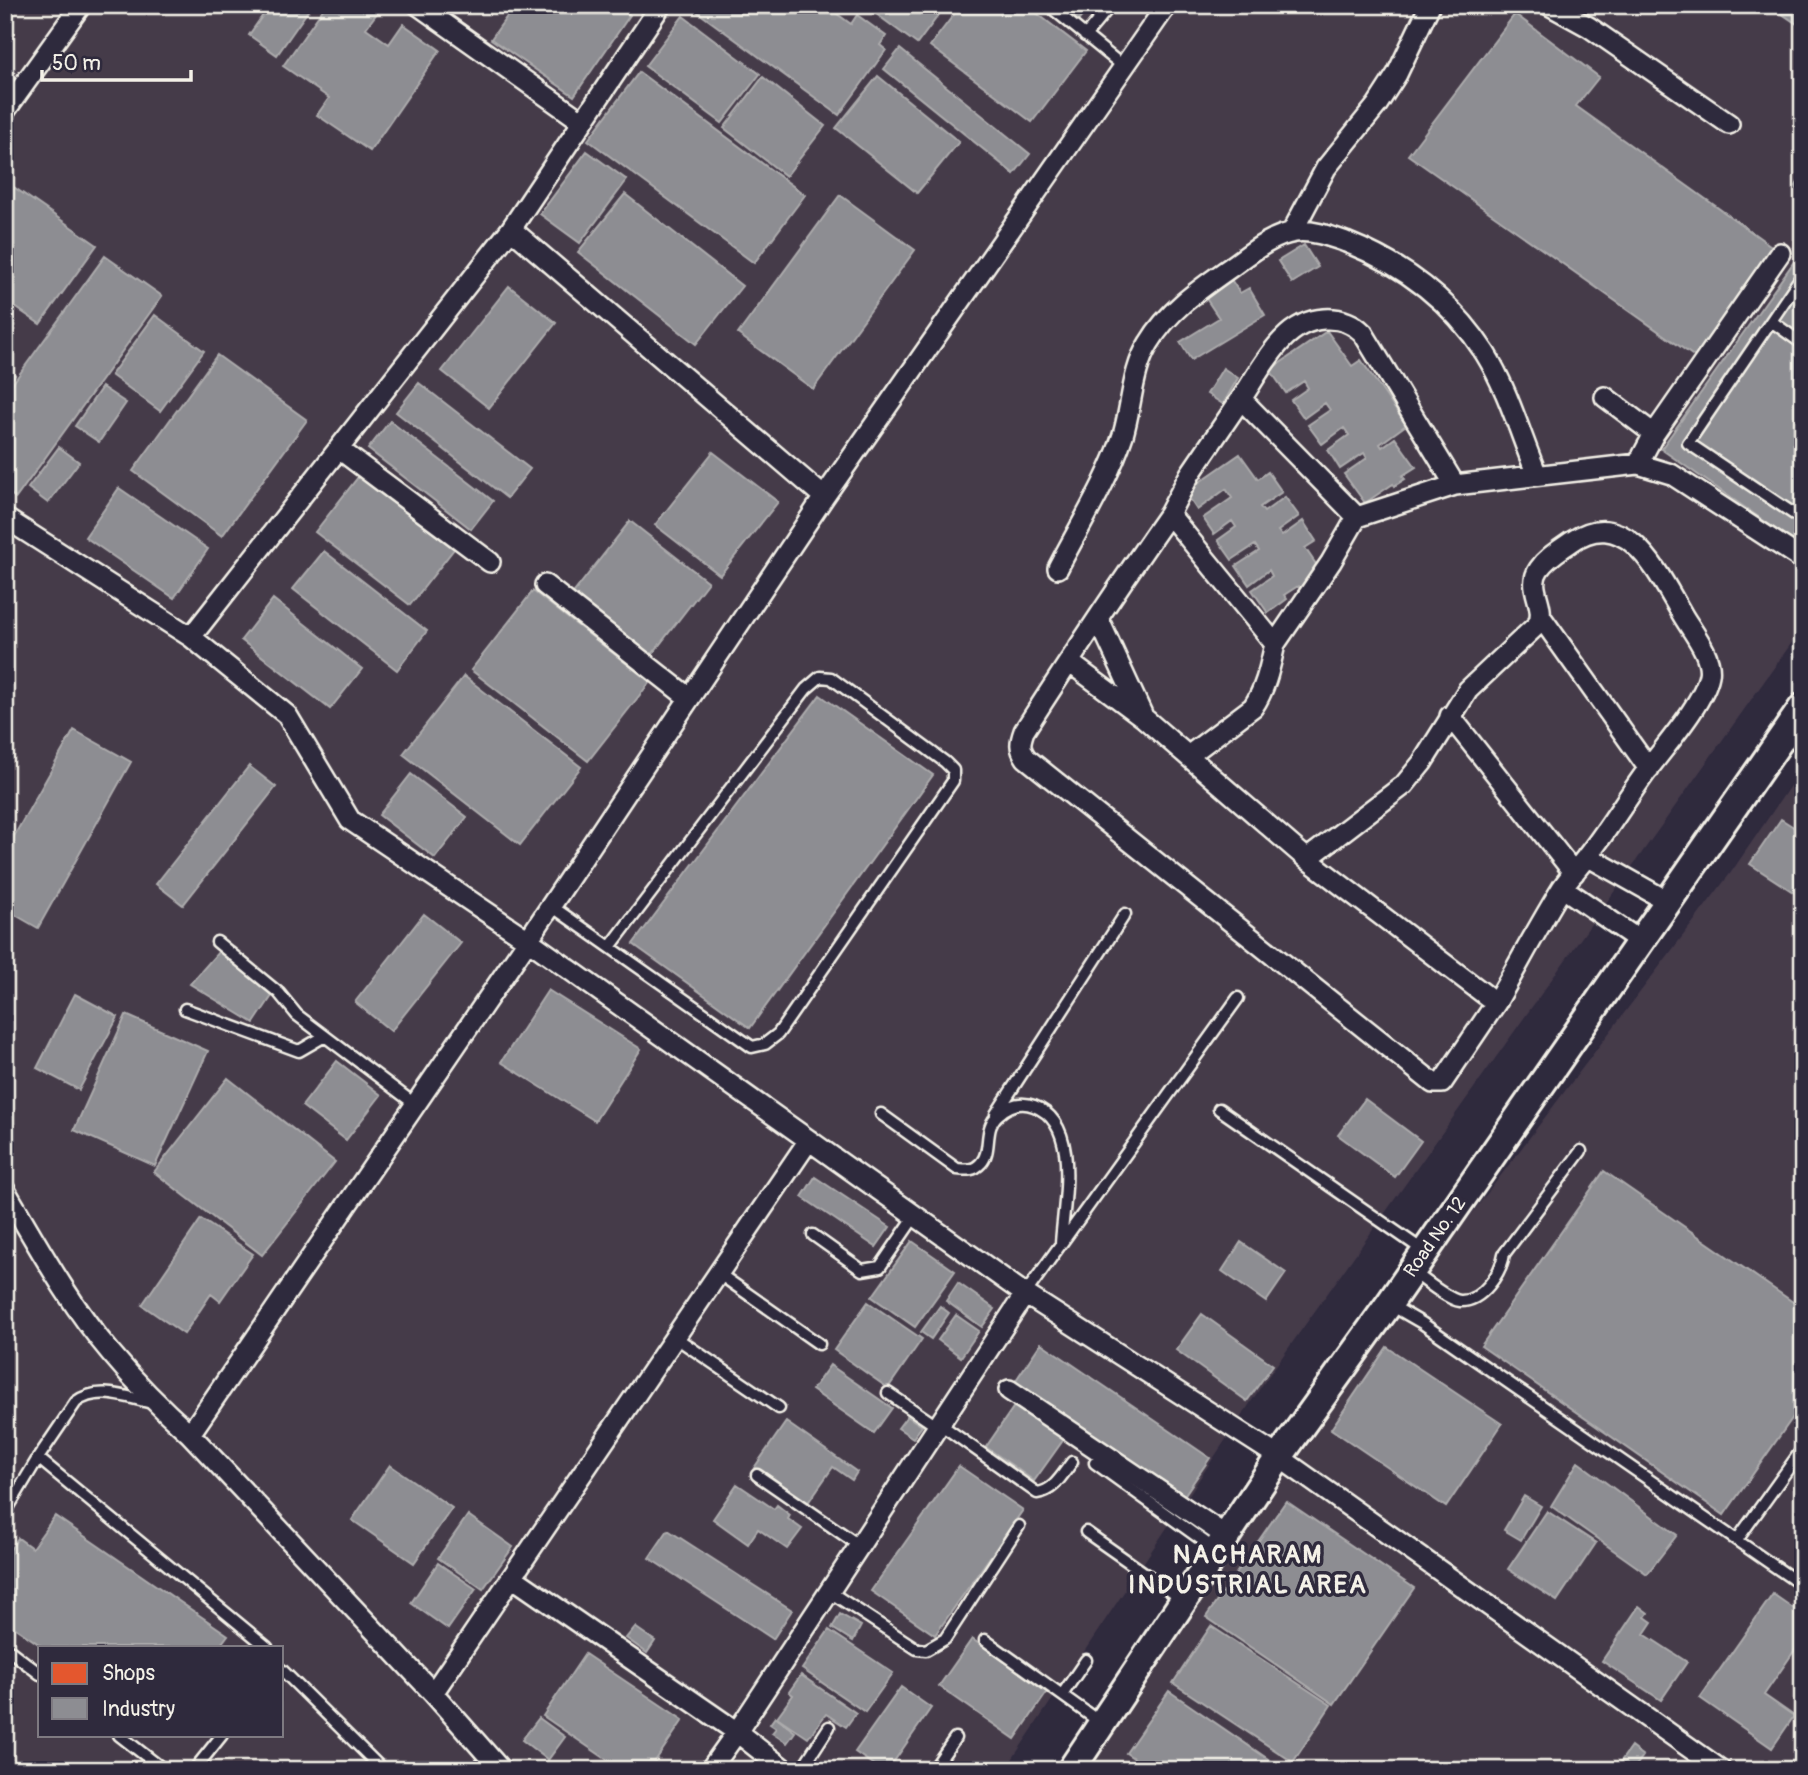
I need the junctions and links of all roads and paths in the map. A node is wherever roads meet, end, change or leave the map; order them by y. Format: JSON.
{"nodes":[{"id":1,"x":81,"y":5,"type":"edge"},
{"id":2,"x":418,"y":5,"type":"edge"},
{"id":3,"x":661,"y":5,"type":"edge"},
{"id":4,"x":1048,"y":5,"type":"edge"},
{"id":5,"x":1111,"y":5,"type":"edge"},
{"id":6,"x":1167,"y":5,"type":"edge"},
{"id":7,"x":1430,"y":5,"type":"edge"},
{"id":8,"x":1549,"y":5,"type":"edge"},
{"id":9,"x":1085,"y":36,"type":"junction"},
{"id":10,"x":1124,"y":67,"type":"junction"},
{"id":11,"x":5,"y":111,"type":"edge"},
{"id":12,"x":583,"y":122,"type":"junction"},
{"id":13,"x":1729,"y":124,"type":"dead end"},
{"id":14,"x":511,"y":229,"type":"junction"},
{"id":15,"x":1292,"y":232,"type":"junction"},
{"id":16,"x":1780,"y":253,"type":"dead end"},
{"id":17,"x":1803,"y":274,"type":"edge"},
{"id":18,"x":1771,"y":321,"type":"junction"},
{"id":19,"x":1803,"y":344,"type":"edge"},
{"id":20,"x":1605,"y":397,"type":"dead end"},
{"id":21,"x":1241,"y":399,"type":"junction"},
{"id":22,"x":1654,"y":434,"type":"junction"},
{"id":23,"x":339,"y":449,"type":"junction"},
{"id":24,"x":1638,"y":464,"type":"junction"},
{"id":25,"x":1537,"y":475,"type":"junction"},
{"id":26,"x":1455,"y":485,"type":"junction"},
{"id":27,"x":824,"y":497,"type":"junction"},
{"id":28,"x":1170,"y":514,"type":"junction"},
{"id":29,"x":1357,"y":517,"type":"junction"},
{"id":30,"x":5,"y":518,"type":"edge"},
{"id":31,"x":1803,"y":520,"type":"edge"},
{"id":32,"x":1803,"y":559,"type":"edge"},
{"id":33,"x":490,"y":562,"type":"dead end"},
{"id":34,"x":1058,"y":568,"type":"dead end"},
{"id":35,"x":545,"y":585,"type":"dead end"},
{"id":36,"x":1541,"y":617,"type":"junction"},
{"id":37,"x":1098,"y":618,"type":"junction"},
{"id":38,"x":191,"y":637,"type":"junction"},
{"id":39,"x":1275,"y":644,"type":"junction"},
{"id":40,"x":1069,"y":662,"type":"junction"},
{"id":41,"x":689,"y":698,"type":"junction"},
{"id":42,"x":1803,"y":706,"type":"edge"},
{"id":43,"x":1450,"y":716,"type":"junction"},
{"id":44,"x":1144,"y":718,"type":"junction"},
{"id":45,"x":1188,"y":756,"type":"junction"},
{"id":46,"x":1649,"y":769,"type":"junction"},
{"id":47,"x":1587,"y":856,"type":"junction"},
{"id":48,"x":1307,"y":859,"type":"junction"},
{"id":49,"x":1568,"y":880,"type":"junction"},
{"id":50,"x":1667,"y":901,"type":"junction"},
{"id":51,"x":550,"y":905,"type":"junction"},
{"id":52,"x":1125,"y":914,"type":"dead end"},
{"id":53,"x":527,"y":940,"type":"junction"},
{"id":54,"x":1640,"y":941,"type":"junction"},
{"id":55,"x":217,"y":942,"type":"dead end"},
{"id":56,"x":610,"y":947,"type":"junction"},
{"id":57,"x":1238,"y":998,"type":"dead end"},
{"id":58,"x":1496,"y":1003,"type":"junction"},
{"id":59,"x":186,"y":1009,"type":"dead end"},
{"id":60,"x":325,"y":1036,"type":"junction"},
{"id":61,"x":416,"y":1105,"type":"junction"},
{"id":62,"x":1219,"y":1109,"type":"dead end"},
{"id":63,"x":881,"y":1114,"type":"dead end"},
{"id":64,"x":992,"y":1120,"type":"junction"},
{"id":65,"x":808,"y":1140,"type":"junction"},
{"id":66,"x":1581,"y":1151,"type":"dead end"},
{"id":67,"x":5,"y":1190,"type":"edge"},
{"id":68,"x":915,"y":1216,"type":"junction"},
{"id":69,"x":813,"y":1235,"type":"dead end"},
{"id":70,"x":1061,"y":1244,"type":"junction"},
{"id":71,"x":1418,"y":1261,"type":"junction"},
{"id":72,"x":718,"y":1273,"type":"junction"},
{"id":73,"x":1025,"y":1294,"type":"junction"},
{"id":74,"x":1389,"y":1304,"type":"junction"},
{"id":75,"x":675,"y":1337,"type":"junction"},
{"id":76,"x":819,"y":1344,"type":"dead end"},
{"id":77,"x":1009,"y":1390,"type":"dead end"},
{"id":78,"x":888,"y":1393,"type":"dead end"},
{"id":79,"x":156,"y":1404,"type":"junction"},
{"id":80,"x":779,"y":1408,"type":"dead end"},
{"id":81,"x":939,"y":1425,"type":"junction"},
{"id":82,"x":190,"y":1434,"type":"junction"},
{"id":83,"x":1803,"y":1448,"type":"edge"},
{"id":84,"x":1279,"y":1457,"type":"junction"},
{"id":85,"x":38,"y":1458,"type":"junction"},
{"id":86,"x":1072,"y":1462,"type":"dead end"},
{"id":87,"x":1095,"y":1463,"type":"dead end"},
{"id":88,"x":757,"y":1475,"type":"dead end"},
{"id":89,"x":5,"y":1513,"type":"edge"},
{"id":90,"x":1019,"y":1526,"type":"dead end"},
{"id":91,"x":1087,"y":1532,"type":"dead end"},
{"id":92,"x":1737,"y":1540,"type":"junction"},
{"id":93,"x":1221,"y":1543,"type":"junction"},
{"id":94,"x":860,"y":1546,"type":"junction"},
{"id":95,"x":512,"y":1577,"type":"junction"},
{"id":96,"x":1803,"y":1586,"type":"edge"},
{"id":97,"x":830,"y":1592,"type":"junction"},
{"id":98,"x":1184,"y":1600,"type":"junction"},
{"id":99,"x":985,"y":1640,"type":"dead end"},
{"id":100,"x":266,"y":1646,"type":"edge"},
{"id":101,"x":5,"y":1647,"type":"edge"},
{"id":102,"x":1086,"y":1660,"type":"dead end"},
{"id":103,"x":38,"y":1672,"type":"edge"},
{"id":104,"x":284,"y":1672,"type":"edge"},
{"id":105,"x":433,"y":1693,"type":"junction"},
{"id":106,"x":1062,"y":1695,"type":"junction"},
{"id":107,"x":1102,"y":1723,"type":"junction"},
{"id":108,"x":829,"y":1727,"type":"dead end"},
{"id":109,"x":737,"y":1732,"type":"junction"},
{"id":110,"x":120,"y":1736,"type":"edge"},
{"id":111,"x":221,"y":1736,"type":"edge"},
{"id":112,"x":955,"y":1738,"type":"dead end"},
{"id":113,"x":164,"y":1770,"type":"edge"},
{"id":114,"x":194,"y":1770,"type":"edge"},
{"id":115,"x":383,"y":1770,"type":"edge"},
{"id":116,"x":501,"y":1770,"type":"edge"},
{"id":117,"x":709,"y":1770,"type":"edge"},
{"id":118,"x":785,"y":1770,"type":"edge"},
{"id":119,"x":801,"y":1770,"type":"edge"},
{"id":120,"x":933,"y":1770,"type":"edge"},
{"id":121,"x":1071,"y":1770,"type":"edge"},
{"id":122,"x":1721,"y":1770,"type":"edge"}],
"edges":[{"from":1,"to":11,"type":"street"},
{"from":2,"to":12,"type":"street"},
{"from":3,"to":12,"type":"street"},
{"from":4,"to":9,"type":"lane"},
{"from":5,"to":9,"type":"lane"},
{"from":6,"to":10,"type":"street"},
{"from":7,"to":15,"type":"street"},
{"from":8,"to":13,"type":"street"},
{"from":9,"to":10,"type":"lane"},
{"from":10,"to":27,"type":"street"},
{"from":12,"to":14,"type":"street"},
{"from":14,"to":23,"type":"street"},
{"from":14,"to":27,"type":"street"},
{"from":15,"to":25,"type":"street"},
{"from":15,"to":34,"type":"street"},
{"from":16,"to":22,"type":"street"},
{"from":17,"to":18,"type":"lane"},
{"from":18,"to":19,"type":"lane"},
{"from":18,"to":31,"type":"lane"},
{"from":20,"to":22,"type":"street"},
{"from":21,"to":26,"type":"street"},
{"from":21,"to":28,"type":"street"},
{"from":21,"to":29,"type":"street"},
{"from":22,"to":24,"type":"street"},
{"from":23,"to":33,"type":"street"},
{"from":23,"to":38,"type":"street"},
{"from":24,"to":25,"type":"street"},
{"from":24,"to":32,"type":"street"},
{"from":25,"to":26,"type":"street"},
{"from":26,"to":29,"type":"street"},
{"from":27,"to":41,"type":"street"},
{"from":28,"to":37,"type":"street"},
{"from":28,"to":39,"type":"street"},
{"from":29,"to":39,"type":"street"},
{"from":30,"to":38,"type":"street"},
{"from":35,"to":41,"type":"street"},
{"from":36,"to":43,"type":"street"},
{"from":36,"to":46,"type":"street"},
{"from":36,"to":46,"type":"street"},
{"from":37,"to":40,"type":"street"},
{"from":37,"to":44,"type":"street"},
{"from":38,"to":53,"type":"street"},
{"from":39,"to":45,"type":"street"},
{"from":40,"to":44,"type":"street"},
{"from":40,"to":58,"type":"street"},
{"from":41,"to":51,"type":"street"},
{"from":42,"to":50,"type":"street","name":"Road No. 12"},
{"from":43,"to":48,"type":"street"},
{"from":43,"to":49,"type":"street"},
{"from":44,"to":45,"type":"street"},
{"from":45,"to":48,"type":"street"},
{"from":46,"to":47,"type":"street"},
{"from":47,"to":49,"type":"street"},
{"from":47,"to":50,"type":"street"},
{"from":48,"to":58,"type":"street"},
{"from":49,"to":54,"type":"street"},
{"from":49,"to":58,"type":"street"},
{"from":50,"to":54,"type":"street","name":"Road No. 12"},
{"from":51,"to":53,"type":"street"},
{"from":51,"to":56,"type":"lane"},
{"from":52,"to":64,"type":"lane"},
{"from":53,"to":61,"type":"street"},
{"from":53,"to":65,"type":"street"},
{"from":54,"to":71,"type":"street","name":"Road No. 12"},
{"from":55,"to":60,"type":"lane"},
{"from":56,"to":56,"type":"lane"},
{"from":57,"to":70,"type":"lane"},
{"from":59,"to":60,"type":"lane"},
{"from":60,"to":61,"type":"lane"},
{"from":61,"to":82,"type":"street"},
{"from":62,"to":71,"type":"lane"},
{"from":63,"to":64,"type":"lane"},
{"from":64,"to":70,"type":"lane"},
{"from":65,"to":68,"type":"street"},
{"from":65,"to":72,"type":"street"},
{"from":66,"to":71,"type":"lane"},
{"from":67,"to":79,"type":"street"},
{"from":68,"to":69,"type":"lane"},
{"from":68,"to":73,"type":"street"},
{"from":70,"to":73,"type":"lane"},
{"from":71,"to":74,"type":"street","name":"Road No. 12"},
{"from":72,"to":75,"type":"street"},
{"from":72,"to":76,"type":"lane"},
{"from":73,"to":81,"type":"street"},
{"from":73,"to":84,"type":"street"},
{"from":74,"to":84,"type":"street","name":"Road No. 12"},
{"from":74,"to":92,"type":"lane"},
{"from":75,"to":80,"type":"lane"},
{"from":75,"to":95,"type":"street"},
{"from":77,"to":93,"type":"street"},
{"from":78,"to":81,"type":"lane"},
{"from":79,"to":82,"type":"street"},
{"from":79,"to":85,"type":"lane"},
{"from":81,"to":86,"type":"lane"},
{"from":81,"to":94,"type":"street"},
{"from":82,"to":105,"type":"street"},
{"from":83,"to":92,"type":"lane"},
{"from":84,"to":93,"type":"street","name":"Road No. 12"},
{"from":84,"to":122,"type":"street"},
{"from":85,"to":89,"type":"lane"},
{"from":85,"to":100,"type":"lane"},
{"from":87,"to":93,"type":"lane"},
{"from":88,"to":94,"type":"lane"},
{"from":90,"to":97,"type":"lane"},
{"from":91,"to":98,"type":"lane"},
{"from":92,"to":96,"type":"lane"},
{"from":93,"to":98,"type":"street","name":"Road No. 12"},
{"from":94,"to":97,"type":"street"},
{"from":95,"to":105,"type":"street"},
{"from":95,"to":109,"type":"street"},
{"from":97,"to":109,"type":"street"},
{"from":98,"to":107,"type":"street","name":"Road No. 12"},
{"from":99,"to":106,"type":"lane"},
{"from":101,"to":103,"type":"lane"},
{"from":102,"to":106,"type":"lane"},
{"from":104,"to":115,"type":"lane"},
{"from":105,"to":116,"type":"street"},
{"from":106,"to":107,"type":"lane"},
{"from":107,"to":121,"type":"street","name":"Road No. 12"},
{"from":108,"to":119,"type":"lane"},
{"from":109,"to":117,"type":"street"},
{"from":109,"to":118,"type":"street"},
{"from":110,"to":113,"type":"lane"},
{"from":111,"to":114,"type":"lane"},
{"from":112,"to":120,"type":"lane"}]}
